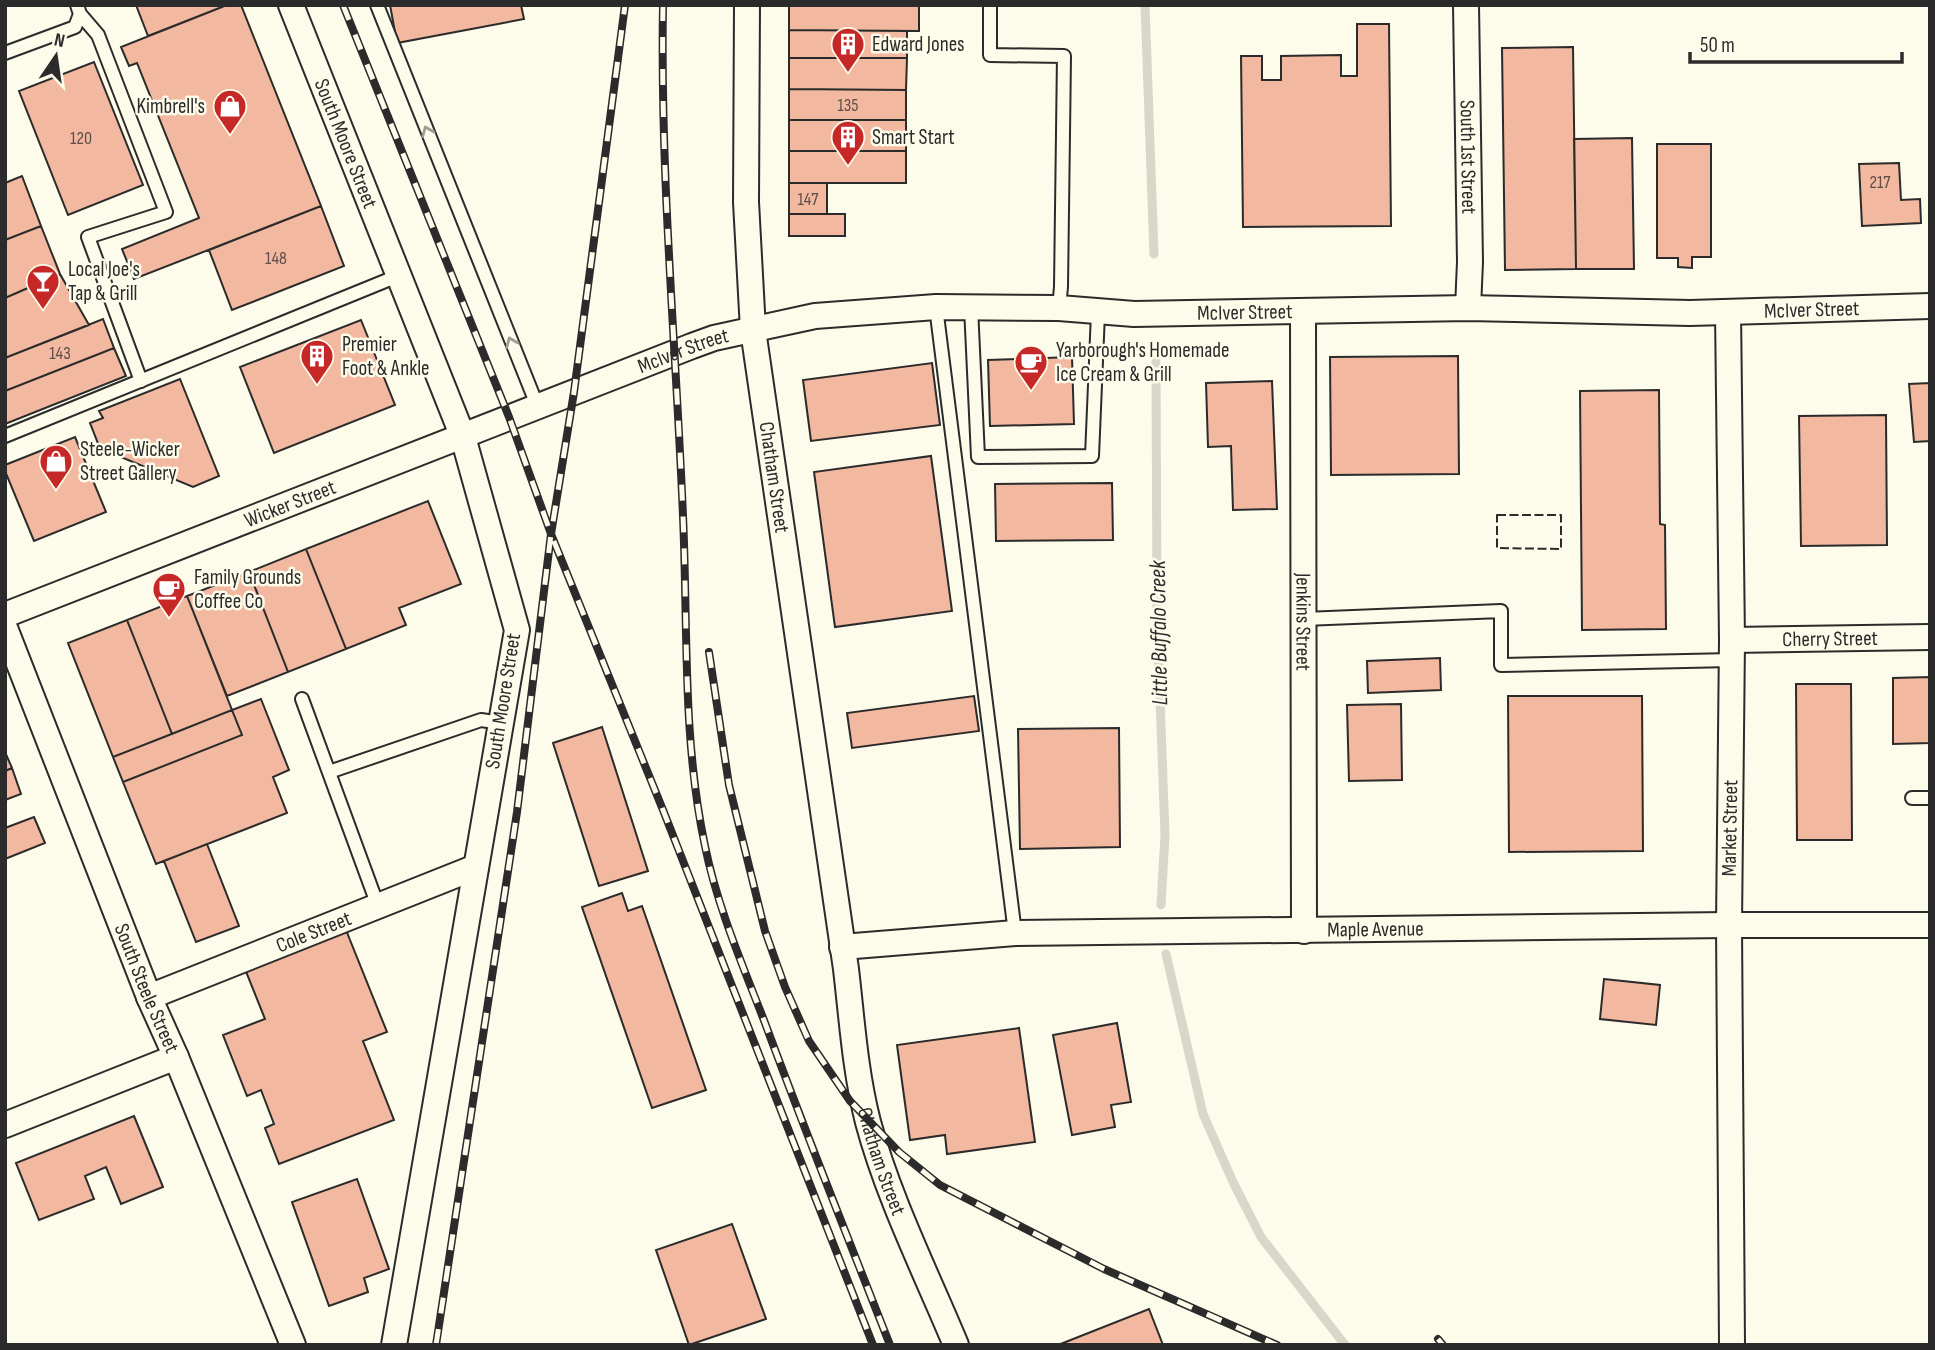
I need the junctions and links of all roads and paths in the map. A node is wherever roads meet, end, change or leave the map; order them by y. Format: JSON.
{"nodes":[{"id":1,"x":291,"y":5,"type":"edge"},
{"id":2,"x":377,"y":5,"type":"edge"},
{"id":3,"x":747,"y":5,"type":"edge"},
{"id":4,"x":990,"y":5,"type":"edge"},
{"id":5,"x":1466,"y":5,"type":"edge"},
{"id":6,"x":79,"y":10,"type":"edge"},
{"id":7,"x":5,"y":53,"type":"edge"},
{"id":8,"x":400,"y":275,"type":"junction"},
{"id":9,"x":1930,"y":306,"type":"edge"},
{"id":10,"x":936,"y":307,"type":"junction"},
{"id":11,"x":971,"y":307,"type":"junction"},
{"id":12,"x":1059,"y":308,"type":"junction"},
{"id":13,"x":1468,"y":308,"type":"junction"},
{"id":14,"x":1303,"y":312,"type":"junction"},
{"id":15,"x":1728,"y":312,"type":"junction"},
{"id":16,"x":1098,"y":313,"type":"junction"},
{"id":17,"x":752,"y":330,"type":"junction"},
{"id":18,"x":141,"y":381,"type":"junction"},
{"id":19,"x":574,"y":392,"type":"joint"},
{"id":20,"x":537,"y":405,"type":"junction"},
{"id":21,"x":5,"y":436,"type":"edge"},
{"id":22,"x":463,"y":437,"type":"junction"},
{"id":23,"x":5,"y":615,"type":"edge"},
{"id":24,"x":1304,"y":619,"type":"junction"},
{"id":25,"x":5,"y":628,"type":"edge"},
{"id":26,"x":1930,"y":637,"type":"edge"},
{"id":27,"x":1732,"y":650,"type":"junction"},
{"id":28,"x":302,"y":699,"type":"dead end"},
{"id":29,"x":501,"y":723,"type":"junction"},
{"id":30,"x":329,"y":772,"type":"junction"},
{"id":31,"x":1912,"y":798,"type":"dead end"},
{"id":32,"x":1930,"y":798,"type":"edge"},
{"id":33,"x":476,"y":867,"type":"junction"},
{"id":34,"x":378,"y":906,"type":"junction"},
{"id":35,"x":1729,"y":925,"type":"junction"},
{"id":36,"x":1930,"y":925,"type":"edge"},
{"id":37,"x":1304,"y":931,"type":"junction"},
{"id":38,"x":1016,"y":933,"type":"junction"},
{"id":39,"x":844,"y":958,"type":"junction"},
{"id":40,"x":149,"y":997,"type":"junction"},
{"id":41,"x":176,"y":1057,"type":"junction"},
{"id":42,"x":5,"y":1125,"type":"edge"},
{"id":43,"x":293,"y":1345,"type":"edge"},
{"id":44,"x":394,"y":1345,"type":"edge"},
{"id":45,"x":957,"y":1345,"type":"edge"},
{"id":46,"x":1732,"y":1345,"type":"edge"}],
"edges":[{"from":1,"to":8,"type":"street","name":"South Moore Street"},
{"from":20,"to":2,"type":"lane","one_way":true},
{"from":3,"to":17,"type":"street","name":"Chatham Street"},
{"from":4,"to":12,"type":"lane"},
{"from":5,"to":13,"type":"street","name":"South 1st Street"},
{"from":6,"to":7,"type":"lane"},
{"from":6,"to":18,"type":"lane"},
{"from":8,"to":18,"type":"lane"},
{"from":8,"to":22,"type":"street","name":"South Moore Street"},
{"from":9,"to":15,"type":"street","name":"McIver Street"},
{"from":10,"to":11,"type":"street","name":"McIver Street"},
{"from":10,"to":17,"type":"street","name":"McIver Street"},
{"from":10,"to":38,"type":"lane"},
{"from":11,"to":12,"type":"street","name":"McIver Street"},
{"from":11,"to":16,"type":"lane"},
{"from":12,"to":16,"type":"street","name":"McIver Street"},
{"from":13,"to":14,"type":"street","name":"McIver Street"},
{"from":13,"to":15,"type":"street","name":"McIver Street"},
{"from":14,"to":16,"type":"street","name":"McIver Street"},
{"from":14,"to":24,"type":"street","name":"Jenkins Street"},
{"from":15,"to":27,"type":"street","name":"Market Street"},
{"from":17,"to":19,"type":"street","name":"McIver Street"},
{"from":17,"to":39,"type":"street","name":"Chatham Street"},
{"from":18,"to":21,"type":"lane"},
{"from":19,"to":20,"type":"street","name":"Wicker Street"},
{"from":20,"to":22,"type":"street","name":"Wicker Street"},
{"from":22,"to":23,"type":"street","name":"Wicker Street"},
{"from":22,"to":29,"type":"street","name":"South Moore Street"},
{"from":24,"to":27,"type":"lane"},
{"from":24,"to":37,"type":"street","name":"Jenkins Street"},
{"from":25,"to":40,"type":"street","name":"South Steele Street"},
{"from":26,"to":27,"type":"street","name":"Cherry Street"},
{"from":27,"to":35,"type":"street","name":"Market Street"},
{"from":28,"to":30,"type":"lane"},
{"from":29,"to":30,"type":"lane"},
{"from":29,"to":33,"type":"street","name":"South Moore Street"},
{"from":30,"to":34,"type":"lane"},
{"from":31,"to":32,"type":"lane"},
{"from":33,"to":34,"type":"street","name":"Cole Street"},
{"from":33,"to":44,"type":"street","name":"South Moore Street"},
{"from":34,"to":40,"type":"street","name":"Cole Street"},
{"from":35,"to":36,"type":"street","name":"Maple Avenue"},
{"from":35,"to":37,"type":"street","name":"Maple Avenue"},
{"from":35,"to":46,"type":"street","name":"Market Street"},
{"from":37,"to":38,"type":"street","name":"Maple Avenue"},
{"from":38,"to":39,"type":"street","name":"Maple Avenue"},
{"from":39,"to":45,"type":"street","name":"Chatham Street"},
{"from":40,"to":41,"type":"street","name":"South Steele Street"},
{"from":41,"to":42,"type":"street"},
{"from":41,"to":43,"type":"street","name":"South Steele Street"}]}
